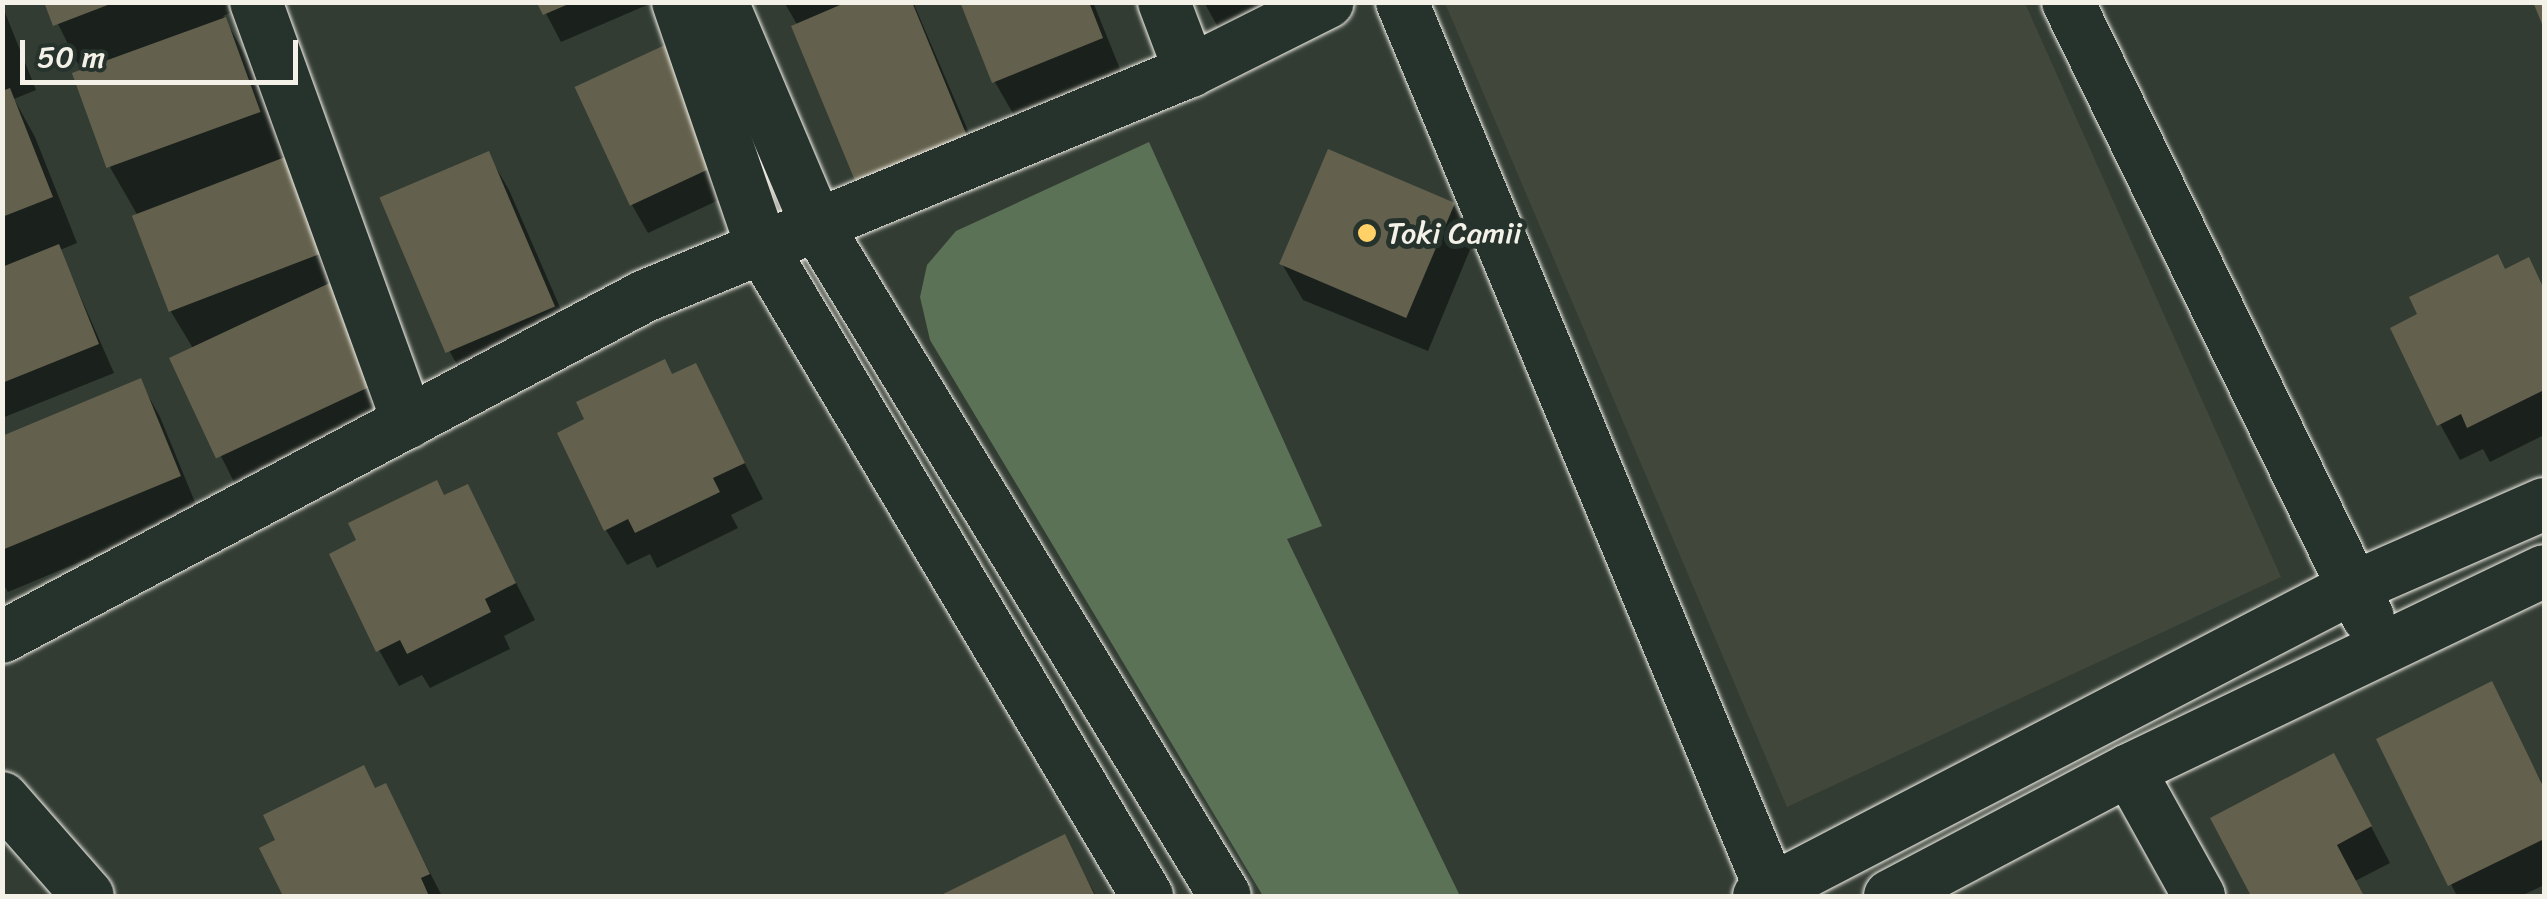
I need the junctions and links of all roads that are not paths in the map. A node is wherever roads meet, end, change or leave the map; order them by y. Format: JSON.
{"nodes":[{"id":1,"x":256,"y":2,"type":"edge"},
{"id":2,"x":678,"y":2,"type":"edge"},
{"id":3,"x":722,"y":2,"type":"edge"},
{"id":4,"x":1164,"y":2,"type":"edge"},
{"id":5,"x":1328,"y":2,"type":"edge"},
{"id":6,"x":1402,"y":2,"type":"edge"},
{"id":7,"x":2068,"y":2,"type":"edge"},
{"id":8,"x":1190,"y":71,"type":"junction"},
{"id":9,"x":817,"y":226,"type":"junction"},
{"id":10,"x":762,"y":248,"type":"junction"},
{"id":11,"x":408,"y":422,"type":"junction"},
{"id":12,"x":2544,"y":504,"type":"edge"},
{"id":13,"x":2544,"y":571,"type":"edge"},
{"id":14,"x":2352,"y":588,"type":"junction"},
{"id":15,"x":2,"y":637,"type":"edge"},
{"id":16,"x":2386,"y":649,"type":"junction"},
{"id":17,"x":2129,"y":770,"type":"junction"},
{"id":18,"x":2,"y":798,"type":"edge"},
{"id":19,"x":1765,"y":893,"type":"edge"},
{"id":20,"x":88,"y":896,"type":"edge"},
{"id":21,"x":1147,"y":896,"type":"edge"},
{"id":22,"x":1224,"y":896,"type":"edge"},
{"id":23,"x":1890,"y":896,"type":"edge"},
{"id":24,"x":2200,"y":896,"type":"edge"}],
"edges":[{"from":1,"to":11,"type":"street"},
{"from":2,"to":10,"type":"street"},
{"from":3,"to":9,"type":"street"},
{"from":4,"to":8,"type":"street"},
{"from":5,"to":8,"type":"street"},
{"from":6,"to":19,"type":"street"},
{"from":7,"to":14,"type":"street"},
{"from":8,"to":9,"type":"street"},
{"from":9,"to":10,"type":"street"},
{"from":9,"to":22,"type":"street"},
{"from":10,"to":11,"type":"street"},
{"from":10,"to":21,"type":"street"},
{"from":11,"to":15,"type":"street"},
{"from":12,"to":14,"type":"street"},
{"from":13,"to":16,"type":"street"},
{"from":14,"to":16,"type":"street"},
{"from":14,"to":19,"type":"street"},
{"from":16,"to":17,"type":"street"},
{"from":17,"to":23,"type":"street"},
{"from":17,"to":24,"type":"street"},
{"from":18,"to":20,"type":"street"}]}
